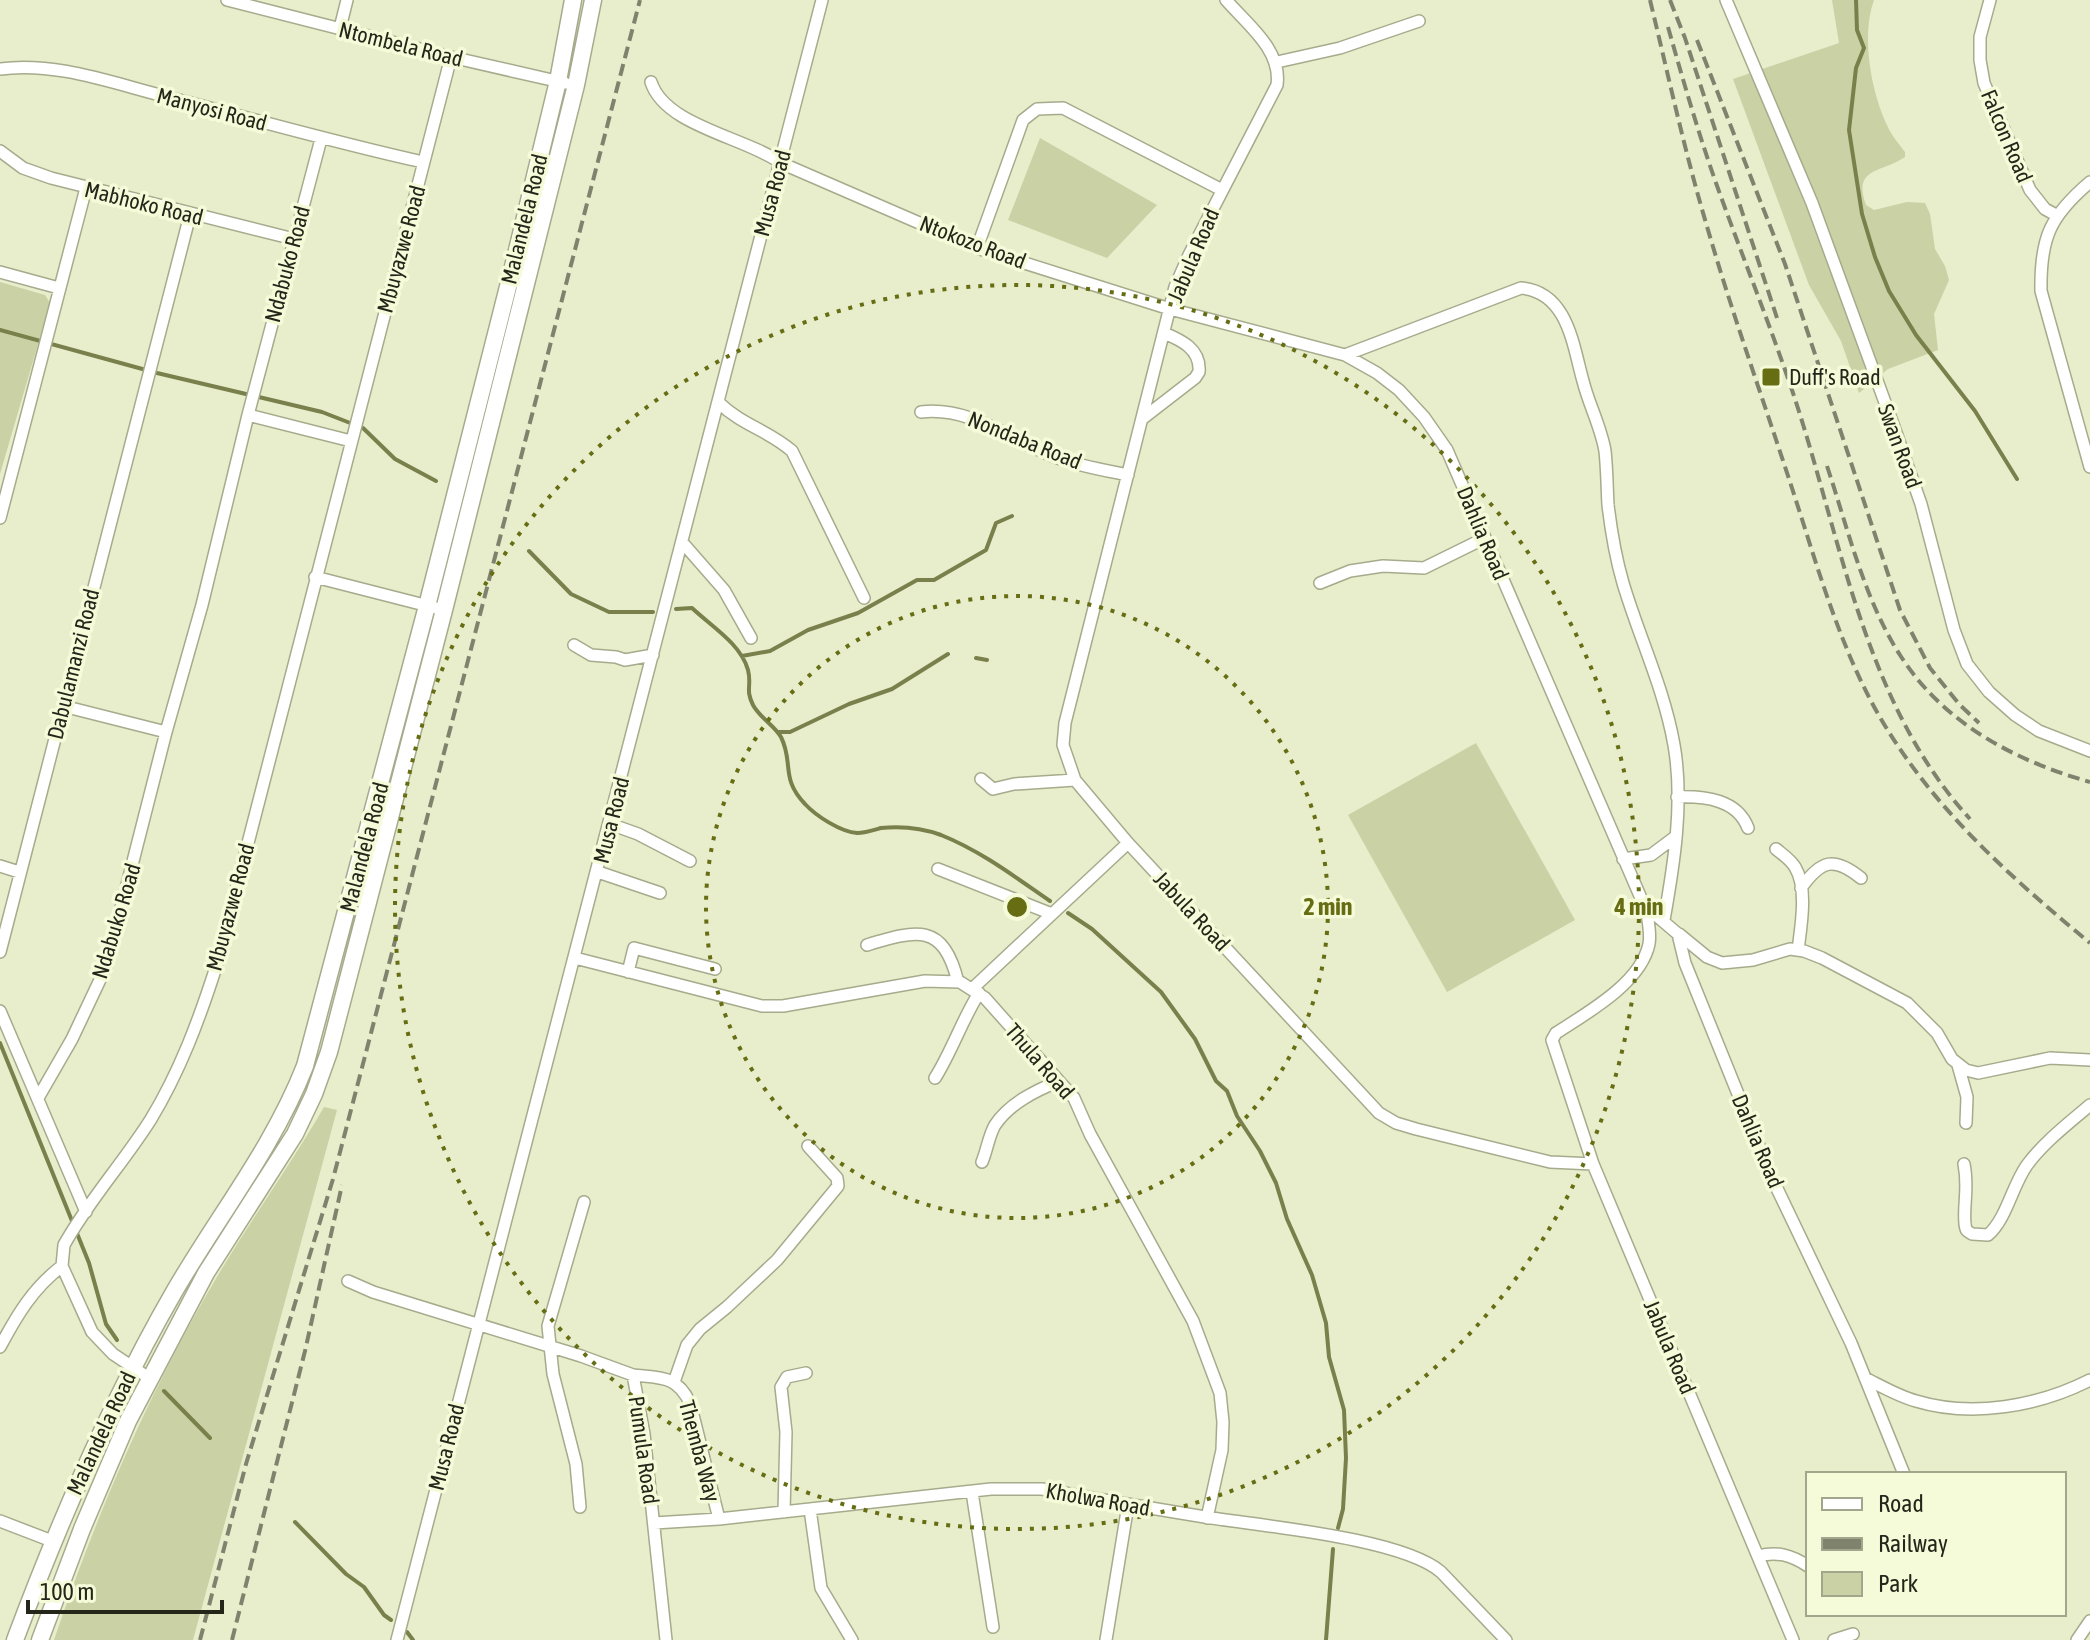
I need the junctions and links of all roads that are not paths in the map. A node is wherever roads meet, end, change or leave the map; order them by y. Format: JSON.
{"nodes":[{"id":1,"x":227,"y":0,"type":"edge"},
{"id":2,"x":347,"y":0,"type":"edge"},
{"id":3,"x":573,"y":0,"type":"edge"},
{"id":4,"x":593,"y":0,"type":"edge"},
{"id":5,"x":822,"y":0,"type":"edge"},
{"id":6,"x":1226,"y":0,"type":"edge"},
{"id":7,"x":1726,"y":0,"type":"edge"},
{"id":8,"x":1990,"y":0,"type":"edge"},
{"id":9,"x":1419,"y":21,"type":"dead end"},
{"id":10,"x":340,"y":28,"type":"junction"},
{"id":11,"x":451,"y":57,"type":"junction"},
{"id":12,"x":1277,"y":62,"type":"junction"},
{"id":13,"x":0,"y":69,"type":"edge"},
{"id":14,"x":558,"y":81,"type":"junction"},
{"id":15,"x":651,"y":82,"type":"dead end"},
{"id":16,"x":576,"y":85,"type":"junction"},
{"id":17,"x":321,"y":139,"type":"junction"},
{"id":18,"x":0,"y":151,"type":"edge"},
{"id":19,"x":423,"y":162,"type":"junction"},
{"id":20,"x":781,"y":163,"type":"junction"},
{"id":21,"x":2090,"y":183,"type":"edge"},
{"id":22,"x":86,"y":188,"type":"junction"},
{"id":23,"x":1222,"y":190,"type":"junction"},
{"id":24,"x":190,"y":215,"type":"junction"},
{"id":25,"x":2056,"y":215,"type":"junction"},
{"id":26,"x":294,"y":239,"type":"junction"},
{"id":27,"x":977,"y":248,"type":"junction"},
{"id":28,"x":0,"y":272,"type":"edge"},
{"id":29,"x":59,"y":288,"type":"junction"},
{"id":30,"x":1170,"y":309,"type":"junction"},
{"id":31,"x":1164,"y":333,"type":"junction"},
{"id":32,"x":1345,"y":355,"type":"junction"},
{"id":33,"x":718,"y":402,"type":"junction"},
{"id":34,"x":249,"y":409,"type":"junction"},
{"id":35,"x":921,"y":412,"type":"dead end"},
{"id":36,"x":1142,"y":419,"type":"junction"},
{"id":37,"x":354,"y":430,"type":"junction"},
{"id":38,"x":2090,"y":467,"type":"edge"},
{"id":39,"x":1128,"y":475,"type":"junction"},
{"id":40,"x":0,"y":518,"type":"edge"},
{"id":41,"x":1485,"y":538,"type":"junction"},
{"id":42,"x":682,"y":542,"type":"junction"},
{"id":43,"x":315,"y":577,"type":"junction"},
{"id":44,"x":1320,"y":583,"type":"dead end"},
{"id":45,"x":864,"y":598,"type":"dead end"},
{"id":46,"x":427,"y":606,"type":"junction"},
{"id":47,"x":444,"y":610,"type":"junction"},
{"id":48,"x":751,"y":638,"type":"dead end"},
{"id":49,"x":574,"y":645,"type":"dead end"},
{"id":50,"x":653,"y":655,"type":"junction"},
{"id":51,"x":63,"y":706,"type":"junction"},
{"id":52,"x":166,"y":732,"type":"junction"},
{"id":53,"x":2090,"y":751,"type":"edge"},
{"id":54,"x":981,"y":779,"type":"dead end"},
{"id":55,"x":1075,"y":780,"type":"junction"},
{"id":56,"x":1677,"y":797,"type":"junction"},
{"id":57,"x":610,"y":824,"type":"junction"},
{"id":58,"x":1748,"y":828,"type":"dead end"},
{"id":59,"x":1675,"y":837,"type":"junction"},
{"id":60,"x":1128,"y":843,"type":"junction"},
{"id":61,"x":1776,"y":849,"type":"dead end"},
{"id":62,"x":1623,"y":859,"type":"junction"},
{"id":63,"x":690,"y":861,"type":"dead end"},
{"id":64,"x":0,"y":866,"type":"edge"},
{"id":65,"x":938,"y":869,"type":"dead end"},
{"id":66,"x":19,"y":872,"type":"junction"},
{"id":67,"x":598,"y":872,"type":"junction"},
{"id":68,"x":1861,"y":878,"type":"dead end"},
{"id":69,"x":1801,"y":888,"type":"junction"},
{"id":70,"x":660,"y":893,"type":"dead end"},
{"id":71,"x":1647,"y":912,"type":"junction"},
{"id":72,"x":1052,"y":914,"type":"junction"},
{"id":73,"x":1664,"y":920,"type":"junction"},
{"id":74,"x":1678,"y":934,"type":"junction"},
{"id":75,"x":867,"y":945,"type":"dead end"},
{"id":76,"x":1798,"y":950,"type":"junction"},
{"id":77,"x":0,"y":952,"type":"edge"},
{"id":78,"x":575,"y":958,"type":"junction"},
{"id":79,"x":715,"y":969,"type":"dead end"},
{"id":80,"x":628,"y":972,"type":"junction"},
{"id":81,"x":958,"y":982,"type":"junction"},
{"id":82,"x":976,"y":991,"type":"junction"},
{"id":83,"x":0,"y":1011,"type":"edge"},
{"id":84,"x":2090,"y":1060,"type":"edge"},
{"id":85,"x":1958,"y":1065,"type":"junction"},
{"id":86,"x":935,"y":1078,"type":"dead end"},
{"id":87,"x":1059,"y":1081,"type":"junction"},
{"id":88,"x":38,"y":1098,"type":"junction"},
{"id":89,"x":2090,"y":1105,"type":"edge"},
{"id":90,"x":1966,"y":1123,"type":"dead end"},
{"id":91,"x":808,"y":1146,"type":"dead end"},
{"id":92,"x":982,"y":1162,"type":"dead end"},
{"id":93,"x":1593,"y":1164,"type":"junction"},
{"id":94,"x":1964,"y":1164,"type":"dead end"},
{"id":95,"x":584,"y":1202,"type":"dead end"},
{"id":96,"x":86,"y":1212,"type":"junction"},
{"id":97,"x":62,"y":1266,"type":"junction"},
{"id":98,"x":348,"y":1281,"type":"dead end"},
{"id":99,"x":477,"y":1326,"type":"junction"},
{"id":100,"x":0,"y":1347,"type":"edge"},
{"id":101,"x":549,"y":1347,"type":"junction"},
{"id":102,"x":132,"y":1367,"type":"junction"},
{"id":103,"x":806,"y":1373,"type":"dead end"},
{"id":104,"x":633,"y":1375,"type":"junction"},
{"id":105,"x":149,"y":1378,"type":"junction"},
{"id":106,"x":1865,"y":1378,"type":"junction"},
{"id":107,"x":2090,"y":1380,"type":"edge"},
{"id":108,"x":674,"y":1382,"type":"junction"},
{"id":109,"x":1903,"y":1472,"type":"edge"},
{"id":110,"x":972,"y":1492,"type":"junction"},
{"id":111,"x":1128,"y":1505,"type":"junction"},
{"id":112,"x":580,"y":1507,"type":"dead end"},
{"id":113,"x":810,"y":1509,"type":"junction"},
{"id":114,"x":784,"y":1512,"type":"junction"},
{"id":115,"x":1207,"y":1518,"type":"junction"},
{"id":116,"x":719,"y":1519,"type":"junction"},
{"id":117,"x":0,"y":1521,"type":"edge"},
{"id":118,"x":654,"y":1523,"type":"junction"},
{"id":119,"x":52,"y":1541,"type":"junction"},
{"id":120,"x":1758,"y":1556,"type":"junction"},
{"id":121,"x":1806,"y":1565,"type":"edge"},
{"id":122,"x":2090,"y":1621,"type":"edge"},
{"id":123,"x":993,"y":1627,"type":"dead end"},
{"id":124,"x":1853,"y":1634,"type":"dead end"},
{"id":125,"x":15,"y":1640,"type":"edge"},
{"id":126,"x":40,"y":1640,"type":"edge"},
{"id":127,"x":397,"y":1640,"type":"edge"},
{"id":128,"x":666,"y":1640,"type":"edge"},
{"id":129,"x":852,"y":1640,"type":"edge"},
{"id":130,"x":1106,"y":1640,"type":"edge"},
{"id":131,"x":1506,"y":1640,"type":"edge"},
{"id":132,"x":1793,"y":1640,"type":"edge"},
{"id":133,"x":1834,"y":1640,"type":"edge"},
{"id":134,"x":2077,"y":1640,"type":"edge"}],
"edges":[{"from":1,"to":10,"type":"street","name":"Ntombela Road"},
{"from":2,"to":10,"type":"street"},
{"from":3,"to":14,"type":"main road","name":"Malandela Road"},
{"from":4,"to":16,"type":"main road","name":"Malandela Road"},
{"from":5,"to":20,"type":"street","name":"Musa Road"},
{"from":6,"to":12,"type":"street"},
{"from":7,"to":53,"type":"street","name":"Swan Road"},
{"from":8,"to":25,"type":"street","name":"Falcon Road"},
{"from":9,"to":12,"type":"street"},
{"from":10,"to":11,"type":"street","name":"Ntombela Road"},
{"from":11,"to":14,"type":"street","name":"Ntombela Road"},
{"from":11,"to":19,"type":"street","name":"Mbuyazwe Road"},
{"from":12,"to":23,"type":"street","name":"Jabula Road"},
{"from":13,"to":17,"type":"street","name":"Manyosi Road"},
{"from":14,"to":16,"type":"street","name":"Ntombela Road"},
{"from":14,"to":46,"type":"main road","name":"Malandela Road"},
{"from":15,"to":20,"type":"street","name":"Ntokozo Road"},
{"from":16,"to":47,"type":"main road","name":"Malandela Road"},
{"from":17,"to":19,"type":"street","name":"Manyosi Road"},
{"from":17,"to":26,"type":"street","name":"Ndabuko Road"},
{"from":18,"to":22,"type":"street","name":"Mabhoko Road"},
{"from":19,"to":37,"type":"street","name":"Mbuyazwe Road"},
{"from":20,"to":27,"type":"street","name":"Ntokozo Road"},
{"from":20,"to":33,"type":"street","name":"Musa Road"},
{"from":21,"to":25,"type":"street"},
{"from":22,"to":24,"type":"street","name":"Mabhoko Road"},
{"from":22,"to":29,"type":"street"},
{"from":23,"to":27,"type":"street"},
{"from":23,"to":30,"type":"street","name":"Jabula Road"},
{"from":24,"to":26,"type":"street","name":"Mabhoko Road"},
{"from":24,"to":51,"type":"street","name":"Dabulamanzi Road"},
{"from":25,"to":38,"type":"street"},
{"from":26,"to":34,"type":"street","name":"Ndabuko Road"},
{"from":27,"to":30,"type":"street","name":"Ntokozo Road"},
{"from":28,"to":29,"type":"street"},
{"from":29,"to":40,"type":"street"},
{"from":30,"to":31,"type":"street","name":"Jabula Road"},
{"from":30,"to":32,"type":"street","name":"Dahlia Road"},
{"from":31,"to":36,"type":"street","name":"Jabula Road"},
{"from":31,"to":36,"type":"street"},
{"from":32,"to":41,"type":"street","name":"Dahlia Road"},
{"from":32,"to":56,"type":"street"},
{"from":33,"to":42,"type":"street","name":"Musa Road"},
{"from":33,"to":45,"type":"street"},
{"from":34,"to":37,"type":"street"},
{"from":34,"to":52,"type":"street","name":"Ndabuko Road"},
{"from":35,"to":39,"type":"street","name":"Nondaba Road"},
{"from":36,"to":39,"type":"street","name":"Jabula Road"},
{"from":37,"to":43,"type":"street","name":"Mbuyazwe Road"},
{"from":39,"to":55,"type":"street","name":"Jabula Road"},
{"from":41,"to":44,"type":"street"},
{"from":41,"to":62,"type":"street","name":"Dahlia Road"},
{"from":42,"to":48,"type":"street"},
{"from":42,"to":50,"type":"street","name":"Musa Road"},
{"from":43,"to":46,"type":"street"},
{"from":43,"to":96,"type":"street","name":"Mbuyazwe Road"},
{"from":46,"to":47,"type":"street"},
{"from":46,"to":102,"type":"main road","name":"Malandela Road"},
{"from":47,"to":105,"type":"main road","name":"Malandela Road"},
{"from":49,"to":50,"type":"street"},
{"from":50,"to":57,"type":"street","name":"Musa Road"},
{"from":51,"to":52,"type":"street"},
{"from":51,"to":66,"type":"street","name":"Dabulamanzi Road"},
{"from":52,"to":88,"type":"street","name":"Ndabuko Road"},
{"from":54,"to":55,"type":"street"},
{"from":55,"to":60,"type":"street","name":"Jabula Road"},
{"from":56,"to":58,"type":"street"},
{"from":56,"to":59,"type":"street"},
{"from":57,"to":63,"type":"street"},
{"from":57,"to":67,"type":"street","name":"Musa Road"},
{"from":59,"to":62,"type":"street"},
{"from":59,"to":73,"type":"street"},
{"from":60,"to":72,"type":"street"},
{"from":60,"to":93,"type":"street","name":"Jabula Road"},
{"from":61,"to":69,"type":"street"},
{"from":62,"to":71,"type":"street","name":"Dahlia Road"},
{"from":64,"to":66,"type":"street"},
{"from":65,"to":72,"type":"street"},
{"from":66,"to":77,"type":"street","name":"Dabulamanzi Road"},
{"from":67,"to":70,"type":"street"},
{"from":67,"to":78,"type":"street","name":"Musa Road"},
{"from":68,"to":69,"type":"street"},
{"from":69,"to":76,"type":"street"},
{"from":71,"to":73,"type":"street","name":"Dahlia Road"},
{"from":71,"to":93,"type":"street","name":"Dahlia Road"},
{"from":72,"to":82,"type":"street"},
{"from":73,"to":74,"type":"street","name":"Dahlia Road"},
{"from":74,"to":76,"type":"street"},
{"from":74,"to":106,"type":"street","name":"Dahlia Road"},
{"from":75,"to":81,"type":"street"},
{"from":76,"to":85,"type":"street"},
{"from":78,"to":80,"type":"street","name":"Thula Road"},
{"from":78,"to":99,"type":"street","name":"Musa Road"},
{"from":79,"to":80,"type":"street"},
{"from":80,"to":81,"type":"street","name":"Thula Road"},
{"from":81,"to":82,"type":"street","name":"Thula Road"},
{"from":82,"to":86,"type":"street"},
{"from":82,"to":87,"type":"street","name":"Thula Road"},
{"from":83,"to":88,"type":"street"},
{"from":84,"to":85,"type":"street"},
{"from":85,"to":90,"type":"street"},
{"from":87,"to":92,"type":"street"},
{"from":87,"to":115,"type":"street","name":"Thula Road"},
{"from":88,"to":96,"type":"street"},
{"from":89,"to":94,"type":"street"},
{"from":91,"to":108,"type":"street"},
{"from":93,"to":120,"type":"street","name":"Jabula Road"},
{"from":95,"to":101,"type":"street"},
{"from":96,"to":97,"type":"street"},
{"from":97,"to":100,"type":"street"},
{"from":97,"to":102,"type":"street"},
{"from":98,"to":99,"type":"street","name":"Pumula Road"},
{"from":99,"to":101,"type":"street","name":"Pumula Road"},
{"from":99,"to":127,"type":"street","name":"Musa Road"},
{"from":101,"to":104,"type":"street","name":"Pumula Road"},
{"from":101,"to":112,"type":"street"},
{"from":102,"to":105,"type":"street"},
{"from":102,"to":119,"type":"main road","name":"Malandela Road"},
{"from":103,"to":114,"type":"street"},
{"from":104,"to":108,"type":"street","name":"Themba Way"},
{"from":104,"to":118,"type":"street","name":"Pumula Road"},
{"from":105,"to":126,"type":"main road","name":"Malandela Road"},
{"from":106,"to":107,"type":"street"},
{"from":106,"to":109,"type":"street","name":"Dahlia Road"},
{"from":108,"to":116,"type":"street","name":"Themba Way"},
{"from":110,"to":111,"type":"street","name":"Kholwa Road"},
{"from":110,"to":113,"type":"street","name":"Kholwa Road"},
{"from":110,"to":123,"type":"street"},
{"from":111,"to":115,"type":"street","name":"Kholwa Road"},
{"from":111,"to":130,"type":"street"},
{"from":113,"to":114,"type":"street","name":"Kholwa Road"},
{"from":113,"to":129,"type":"street"},
{"from":114,"to":116,"type":"street","name":"Kholwa Road"},
{"from":115,"to":131,"type":"street","name":"Kholwa Road"},
{"from":116,"to":118,"type":"street","name":"Kholwa Road"},
{"from":117,"to":119,"type":"street"},
{"from":118,"to":128,"type":"street","name":"Pumula Road"},
{"from":119,"to":125,"type":"main road","name":"Malandela Road"},
{"from":120,"to":121,"type":"street"},
{"from":120,"to":132,"type":"street","name":"Jabula Road"},
{"from":122,"to":134,"type":"street"},
{"from":124,"to":133,"type":"street"}]}
